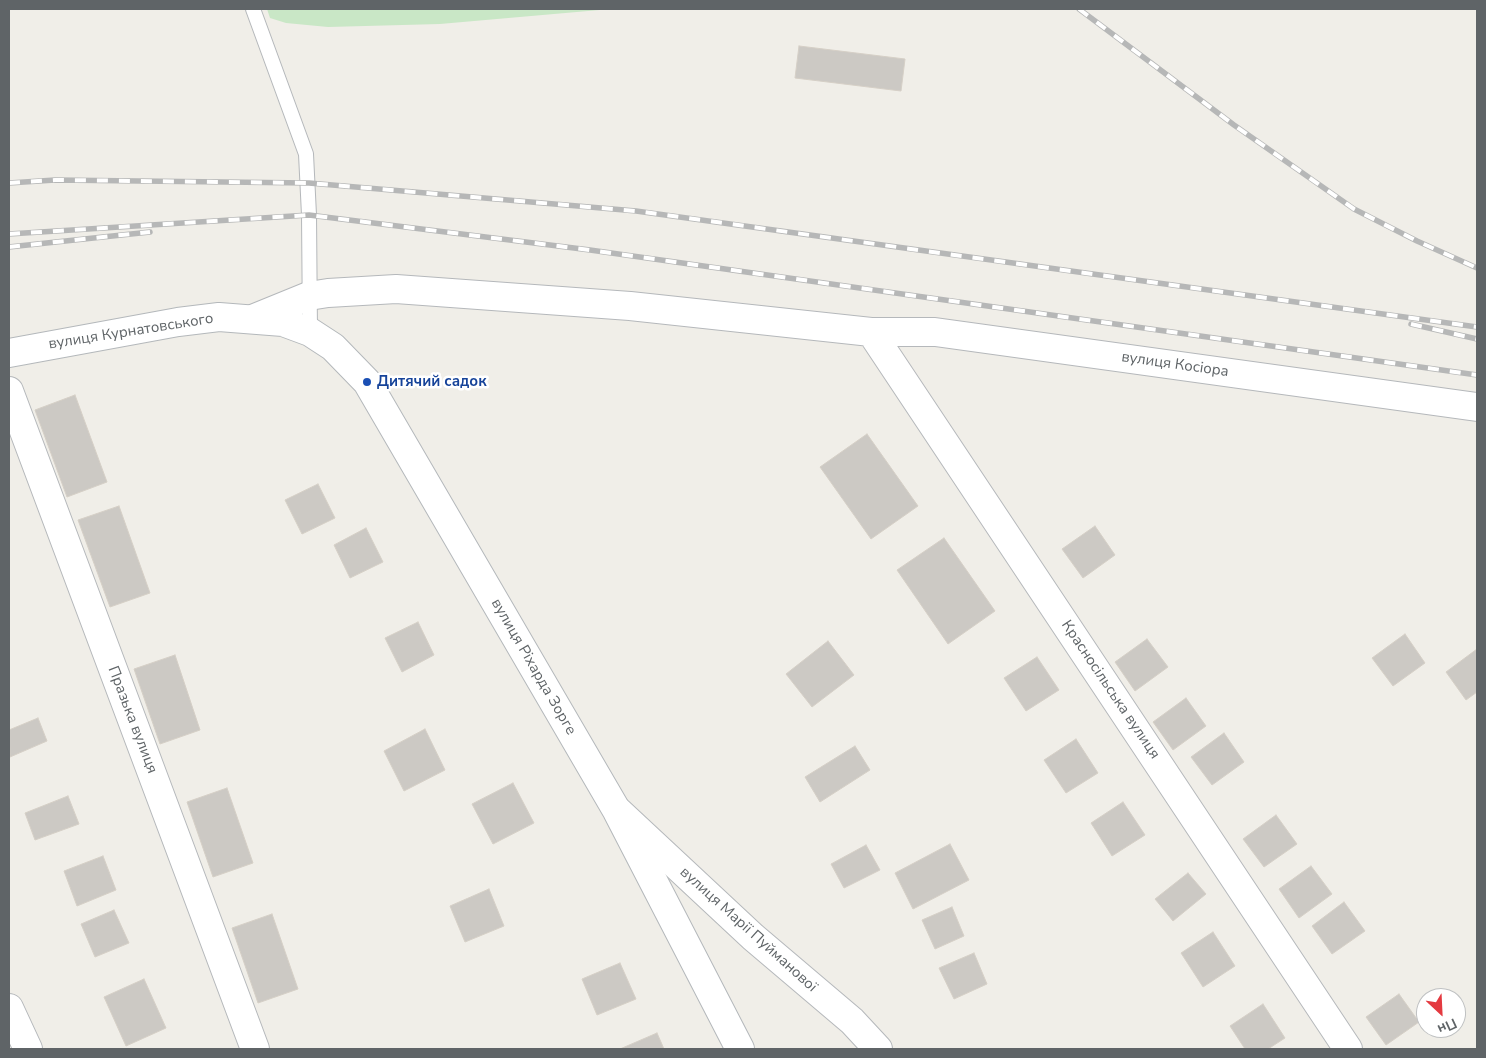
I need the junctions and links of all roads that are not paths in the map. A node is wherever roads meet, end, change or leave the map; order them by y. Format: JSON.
{"nodes":[{"id":1,"x":253,"y":9,"type":"edge"},
{"id":2,"x":309,"y":296,"type":"junction"},
{"id":3,"x":255,"y":318,"type":"junction"},
{"id":4,"x":283,"y":322,"type":"joint"},
{"id":5,"x":310,"y":332,"type":"junction"},
{"id":6,"x":871,"y":332,"type":"junction"},
{"id":7,"x":9,"y":353,"type":"edge"},
{"id":8,"x":9,"y":390,"type":"edge"},
{"id":9,"x":1477,"y":408,"type":"edge"},
{"id":10,"x":617,"y":810,"type":"junction"},
{"id":11,"x":9,"y":1008,"type":"edge"},
{"id":12,"x":28,"y":1049,"type":"edge"},
{"id":13,"x":255,"y":1049,"type":"edge"},
{"id":14,"x":740,"y":1049,"type":"edge"},
{"id":15,"x":878,"y":1049,"type":"edge"},
{"id":16,"x":1348,"y":1049,"type":"edge"}],
"edges":[{"from":1,"to":2,"type":"lane"},
{"from":2,"to":3,"type":"street","name":"вулиця Косіора"},
{"from":2,"to":5,"type":"lane"},
{"from":2,"to":6,"type":"street","name":"вулиця Косіора"},
{"from":3,"to":4,"type":"street","name":"вулиця Курнатовського"},
{"from":3,"to":7,"type":"street","name":"вулиця Курнатовського"},
{"from":4,"to":5,"type":"street","name":"вулиця Ріхарда Зорге"},
{"from":5,"to":10,"type":"street","name":"вулиця Ріхарда Зорге"},
{"from":6,"to":9,"type":"street","name":"вулиця Косіора"},
{"from":6,"to":16,"type":"street","name":"Красносільська вулиця"},
{"from":8,"to":13,"type":"street","name":"Празька вулиця"},
{"from":10,"to":14,"type":"street","name":"вулиця Ріхарда Зорге"},
{"from":10,"to":15,"type":"street","name":"вулиця Марії Пуйманової"},
{"from":11,"to":12,"type":"street"}]}
